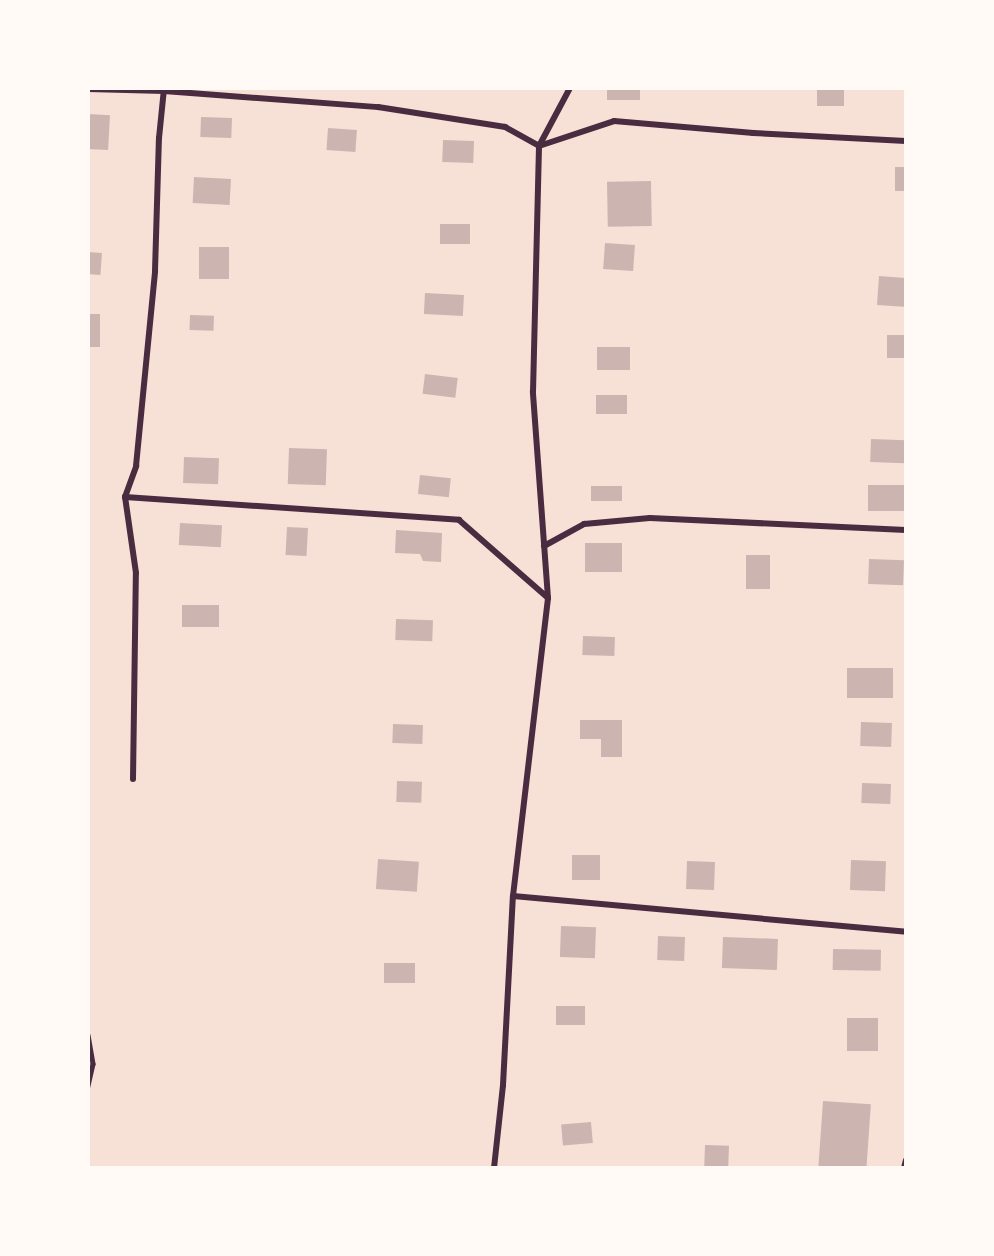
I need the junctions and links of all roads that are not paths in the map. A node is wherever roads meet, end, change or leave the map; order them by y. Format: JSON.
{"nodes":[{"id":1,"x":88,"y":88,"type":"edge"},
{"id":2,"x":570,"y":88,"type":"edge"},
{"id":3,"x":164,"y":90,"type":"edge"},
{"id":4,"x":906,"y":141,"type":"edge"},
{"id":5,"x":539,"y":146,"type":"junction"},
{"id":6,"x":125,"y":497,"type":"junction"},
{"id":7,"x":906,"y":530,"type":"edge"},
{"id":8,"x":544,"y":546,"type":"junction"},
{"id":9,"x":548,"y":598,"type":"junction"},
{"id":10,"x":133,"y":779,"type":"dead end"},
{"id":11,"x":513,"y":896,"type":"junction"},
{"id":12,"x":906,"y":932,"type":"edge"},
{"id":13,"x":88,"y":1035,"type":"edge"},
{"id":14,"x":88,"y":1086,"type":"edge"},
{"id":15,"x":906,"y":1160,"type":"edge"},
{"id":16,"x":494,"y":1167,"type":"edge"},
{"id":17,"x":904,"y":1167,"type":"edge"}],
"edges":[{"from":1,"to":3,"type":"street"},
{"from":2,"to":5,"type":"street"},
{"from":3,"to":5,"type":"street"},
{"from":3,"to":6,"type":"street"},
{"from":4,"to":5,"type":"street"},
{"from":5,"to":8,"type":"street"},
{"from":6,"to":9,"type":"street"},
{"from":6,"to":10,"type":"street"},
{"from":7,"to":8,"type":"street"},
{"from":8,"to":9,"type":"street"},
{"from":9,"to":11,"type":"street"},
{"from":11,"to":12,"type":"street"},
{"from":11,"to":16,"type":"street"},
{"from":13,"to":14,"type":"lane"},
{"from":15,"to":17,"type":"street"}]}
